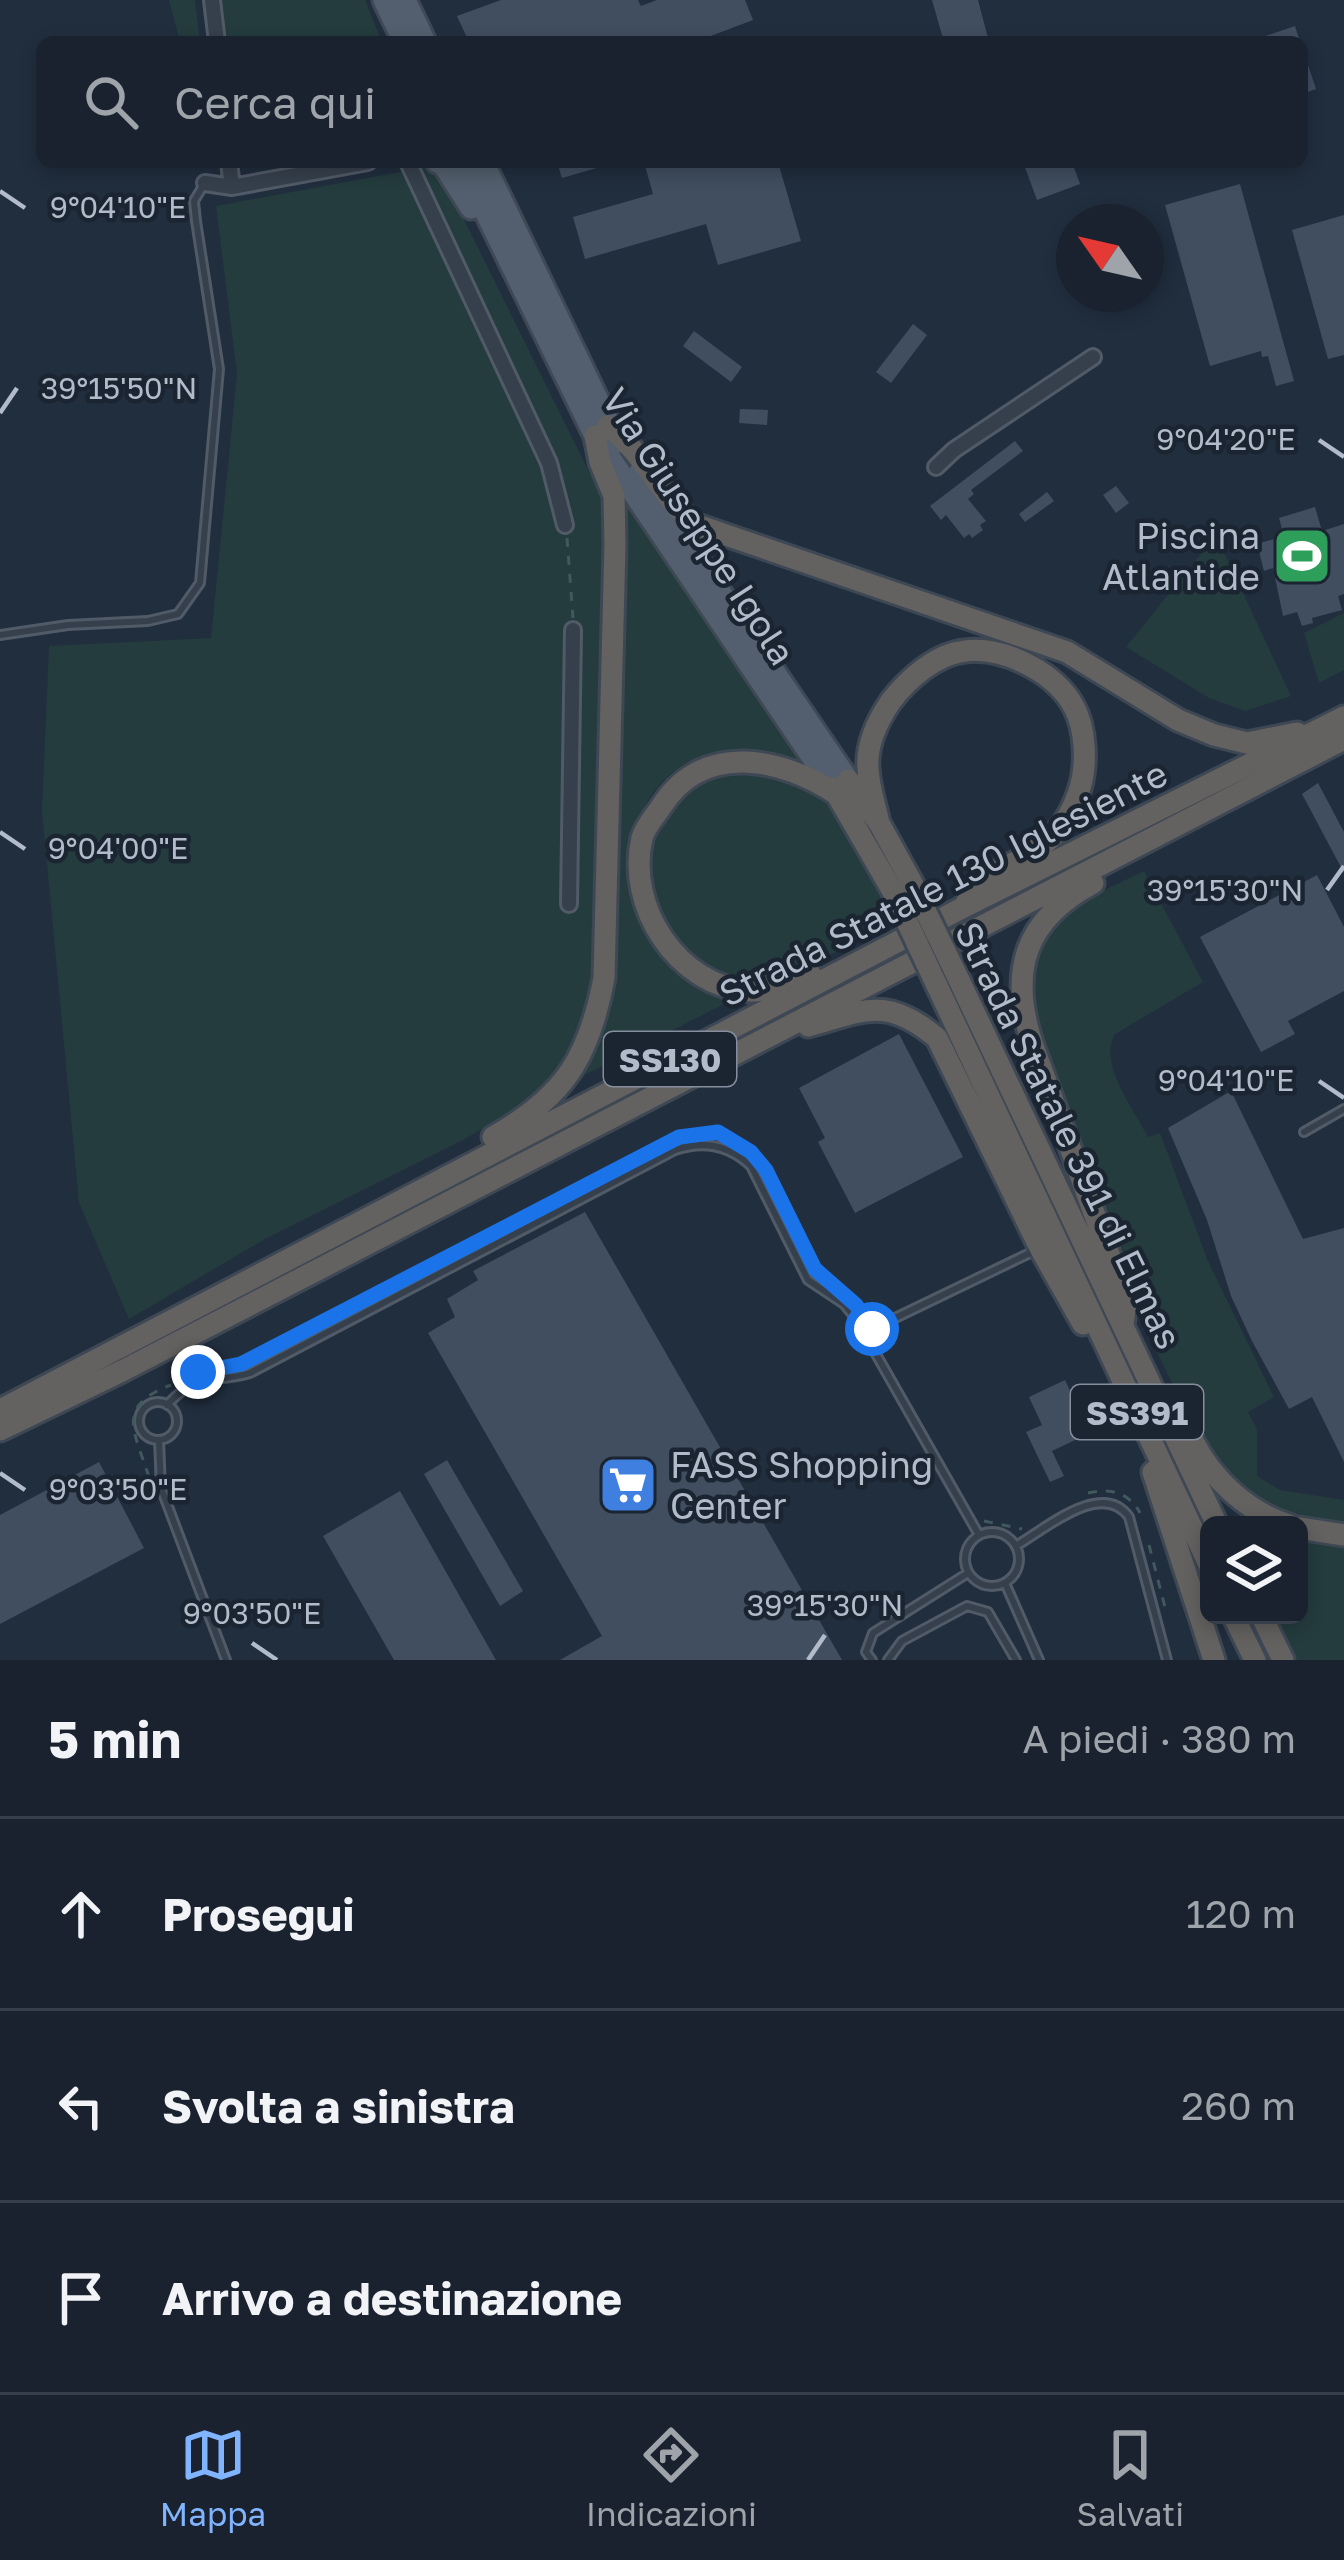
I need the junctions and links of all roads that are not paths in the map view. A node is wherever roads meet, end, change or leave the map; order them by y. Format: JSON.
{"nodes":[{"id":1,"x":212,"y":0,"type":"edge"},
{"id":2,"x":394,"y":16,"type":"edge"},
{"id":3,"x":216,"y":36,"type":"edge"},
{"id":4,"x":417,"y":36,"type":"edge"},
{"id":5,"x":230,"y":168,"type":"edge"},
{"id":6,"x":335,"y":168,"type":"edge"},
{"id":7,"x":411,"y":168,"type":"edge"},
{"id":8,"x":445,"y":168,"type":"edge"},
{"id":9,"x":464,"y":168,"type":"edge"},
{"id":10,"x":486,"y":168,"type":"edge"},
{"id":11,"x":205,"y":183,"type":"joint"},
{"id":12,"x":232,"y":187,"type":"junction"},
{"id":13,"x":486,"y":214,"type":"junction"},
{"id":14,"x":1093,"y":357,"type":"dead end"},
{"id":15,"x":602,"y":431,"type":"junction"},
{"id":16,"x":936,"y":467,"type":"dead end"},
{"id":17,"x":565,"y":525,"type":"road end"},
{"id":18,"x":573,"y":629,"type":"road end"},
{"id":19,"x":0,"y":635,"type":"edge"},
{"id":20,"x":1338,"y":728,"type":"edge"},
{"id":21,"x":840,"y":788,"type":"junction"},
{"id":22,"x":1185,"y":822,"type":"junction"},
{"id":23,"x":879,"y":823,"type":"junction"},
{"id":24,"x":901,"y":886,"type":"junction"},
{"id":25,"x":568,"y":904,"type":"dead end"},
{"id":26,"x":964,"y":907,"type":"junction"},
{"id":27,"x":858,"y":962,"type":"junction"},
{"id":28,"x":950,"y":987,"type":"junction"},
{"id":29,"x":761,"y":1038,"type":"junction"},
{"id":30,"x":1344,"y":1109,"type":"edge"},
{"id":31,"x":1304,"y":1132,"type":"dead end"},
{"id":32,"x":416,"y":1193,"type":"junction"},
{"id":33,"x":1040,"y":1248,"type":"junction"},
{"id":34,"x":1123,"y":1325,"type":"junction"},
{"id":35,"x":864,"y":1333,"type":"junction"},
{"id":36,"x":1103,"y":1339,"type":"junction"},
{"id":37,"x":167,"y":1405,"type":"junction"},
{"id":38,"x":0,"y":1410,"type":"edge"},
{"id":39,"x":1166,"y":1414,"type":"junction"},
{"id":40,"x":1142,"y":1420,"type":"junction"},
{"id":41,"x":0,"y":1430,"type":"edge"},
{"id":42,"x":159,"y":1440,"type":"junction"},
{"id":43,"x":1213,"y":1516,"type":"edge"},
{"id":44,"x":1269,"y":1516,"type":"edge"},
{"id":45,"x":1308,"y":1529,"type":"edge"},
{"id":46,"x":979,"y":1535,"type":"junction"},
{"id":47,"x":1344,"y":1535,"type":"edge"},
{"id":48,"x":1200,"y":1545,"type":"edge"},
{"id":49,"x":1016,"y":1546,"type":"junction"},
{"id":50,"x":968,"y":1573,"type":"junction"},
{"id":51,"x":1005,"y":1583,"type":"junction"},
{"id":52,"x":1238,"y":1624,"type":"edge"},
{"id":53,"x":1265,"y":1624,"type":"edge"},
{"id":54,"x":226,"y":1660,"type":"edge"},
{"id":55,"x":872,"y":1660,"type":"edge"},
{"id":56,"x":888,"y":1660,"type":"edge"},
{"id":57,"x":1016,"y":1660,"type":"edge"},
{"id":58,"x":1039,"y":1660,"type":"edge"},
{"id":59,"x":1167,"y":1660,"type":"edge"},
{"id":60,"x":1214,"y":1660,"type":"edge"},
{"id":61,"x":1255,"y":1660,"type":"edge"},
{"id":62,"x":1282,"y":1660,"type":"edge"}],
"edges":[{"from":1,"to":3,"type":"street"},
{"from":2,"to":4,"type":"main road"},
{"from":5,"to":12,"type":"street"},
{"from":6,"to":12,"type":"street"},
{"from":7,"to":17,"type":"street"},
{"from":8,"to":13,"type":"main road"},
{"from":9,"to":13,"type":"main road","name":"Via Giuseppe Igola"},
{"from":10,"to":15,"type":"main road","name":"Via Giuseppe Igola"},
{"from":11,"to":12,"type":"street"},
{"from":11,"to":19,"type":"lane"},
{"from":13,"to":15,"type":"main road","name":"Via Giuseppe Igola"},
{"from":14,"to":16,"type":"street"},
{"from":15,"to":20,"type":"highway"},
{"from":15,"to":21,"type":"main road","name":"Via Giuseppe Igola"},
{"from":15,"to":32,"type":"highway"},
{"from":18,"to":25,"type":"street"},
{"from":20,"to":22,"type":"highway","name":"Strada Statale 130 Iglesiente","number":"SS130"},
{"from":20,"to":26,"type":"highway","name":"Strada Statale 130 Iglesiente","number":"SS130"},
{"from":21,"to":23,"type":"highway","name":"Strada Statale 391 di Elmas","number":"SS391"},
{"from":21,"to":24,"type":"highway","name":"Strada Statale 391 di Elmas","number":"SS391"},
{"from":21,"to":27,"type":"highway"},
{"from":22,"to":29,"type":"highway","name":"Strada Statale 130 Iglesiente","number":"SS130"},
{"from":22,"to":34,"type":"highway"},
{"from":23,"to":24,"type":"highway","name":"Strada Statale 391 di Elmas","number":"SS391"},
{"from":23,"to":26,"type":"highway"},
{"from":24,"to":28,"type":"highway","name":"Strada Statale 391 di Elmas","number":"SS391","bridge":true},
{"from":26,"to":27,"type":"highway","name":"Strada Statale 130 Iglesiente","number":"SS130"},
{"from":27,"to":32,"type":"highway","name":"Strada Statale 130 Iglesiente","number":"SS130"},
{"from":28,"to":34,"type":"highway","name":"Strada Statale 391 di Elmas","number":"SS391"},
{"from":28,"to":36,"type":"highway","name":"Strada Statale 391 di Elmas","number":"SS391"},
{"from":29,"to":33,"type":"highway"},
{"from":29,"to":41,"type":"highway","name":"Strada Statale 130 Iglesiente","number":"SS130"},
{"from":30,"to":31,"type":"lane"},
{"from":32,"to":38,"type":"highway","name":"Strada Statale 130 Iglesiente","number":"SS130"},
{"from":33,"to":35,"type":"lane"},
{"from":33,"to":36,"type":"highway"},
{"from":34,"to":39,"type":"highway","name":"Strada Statale 391 di Elmas","number":"SS391"},
{"from":35,"to":37,"type":"lane"},
{"from":35,"to":46,"type":"lane"},
{"from":36,"to":40,"type":"highway","name":"Strada Statale 391 di Elmas","number":"SS391"},
{"from":37,"to":42,"type":"lane"},
{"from":37,"to":42,"type":"lane"},
{"from":39,"to":43,"type":"highway","name":"Strada Statale 391 di Elmas","number":"SS391"},
{"from":39,"to":44,"type":"highway"},
{"from":40,"to":48,"type":"highway","name":"Strada Statale 391 di Elmas","number":"SS391"},
{"from":40,"to":60,"type":"highway"},
{"from":42,"to":54,"type":"lane"},
{"from":45,"to":47,"type":"highway"},
{"from":46,"to":49,"type":"lane"},
{"from":46,"to":50,"type":"lane"},
{"from":49,"to":51,"type":"lane"},
{"from":49,"to":59,"type":"lane"},
{"from":50,"to":51,"type":"lane"},
{"from":50,"to":55,"type":"lane"},
{"from":51,"to":58,"type":"lane"},
{"from":52,"to":61,"type":"highway"},
{"from":53,"to":62,"type":"highway"},
{"from":56,"to":57,"type":"lane"}]}
